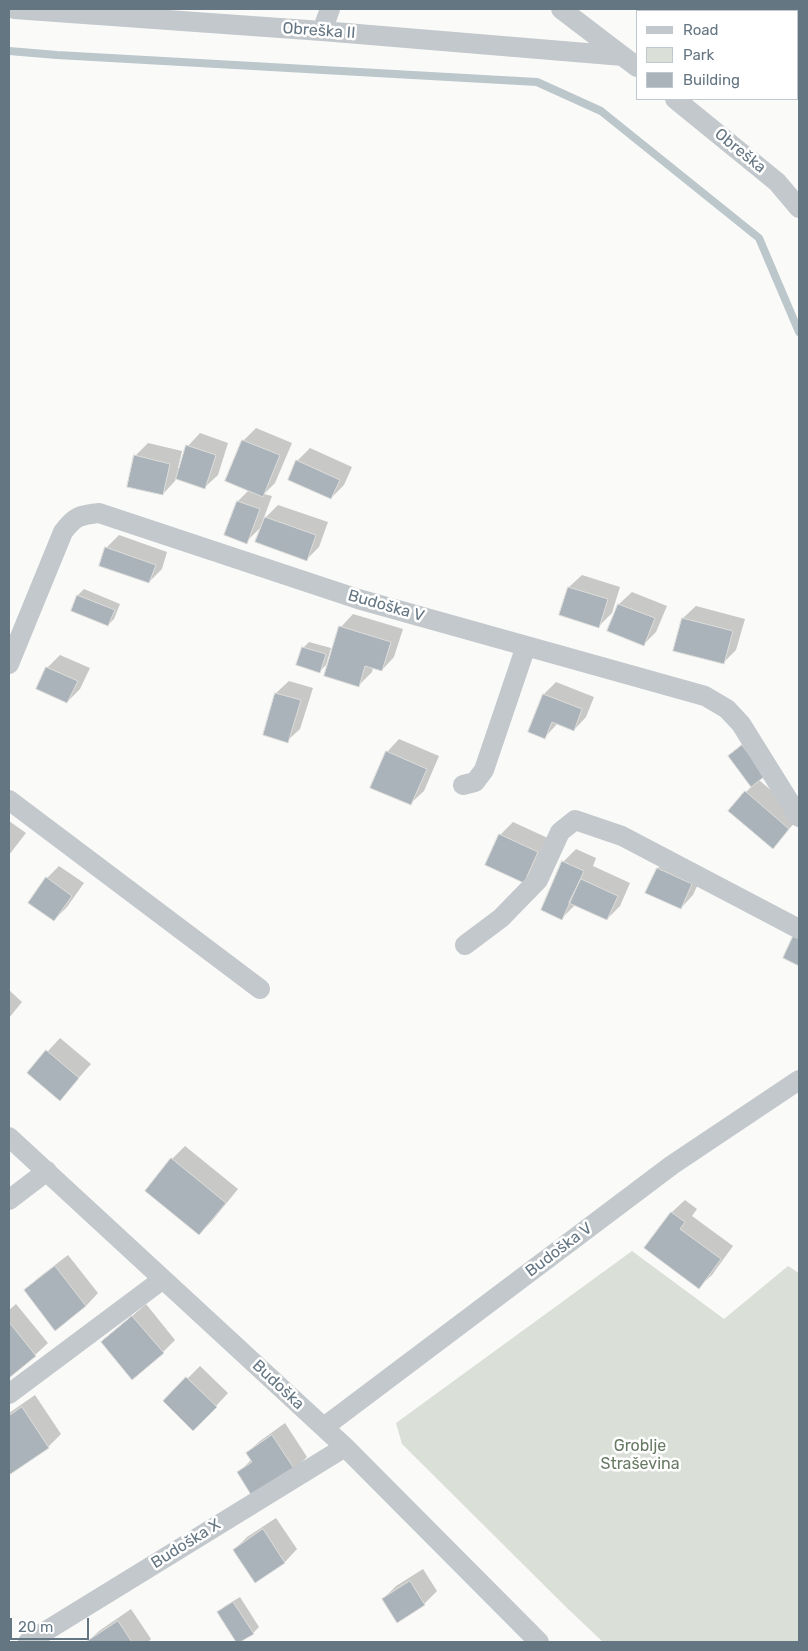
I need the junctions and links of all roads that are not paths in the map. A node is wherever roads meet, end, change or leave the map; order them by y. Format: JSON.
{"nodes":[{"id":1,"x":14,"y":9,"type":"edge"},
{"id":2,"x":330,"y":9,"type":"edge"},
{"id":3,"x":561,"y":9,"type":"edge"},
{"id":4,"x":322,"y":31,"type":"junction"},
{"id":5,"x":630,"y":62,"type":"edge"},
{"id":6,"x":676,"y":100,"type":"edge"},
{"id":7,"x":799,"y":208,"type":"edge"},
{"id":8,"x":526,"y":646,"type":"junction"},
{"id":9,"x":9,"y":664,"type":"edge"},
{"id":10,"x":463,"y":785,"type":"dead end"},
{"id":11,"x":9,"y":800,"type":"edge"},
{"id":12,"x":799,"y":817,"type":"edge"},
{"id":13,"x":799,"y":929,"type":"edge"},
{"id":14,"x":465,"y":945,"type":"dead end"},
{"id":15,"x":260,"y":990,"type":"dead end"},
{"id":16,"x":799,"y":1080,"type":"edge"},
{"id":17,"x":9,"y":1137,"type":"edge"},
{"id":18,"x":47,"y":1172,"type":"junction"},
{"id":19,"x":9,"y":1200,"type":"edge"},
{"id":20,"x":163,"y":1279,"type":"junction"},
{"id":21,"x":9,"y":1394,"type":"edge"},
{"id":22,"x":324,"y":1427,"type":"junction"},
{"id":23,"x":345,"y":1446,"type":"junction"},
{"id":24,"x":28,"y":1642,"type":"edge"},
{"id":25,"x":539,"y":1642,"type":"edge"}],
"edges":[{"from":1,"to":4,"type":"street","name":"Obreška II"},
{"from":2,"to":4,"type":"street"},
{"from":3,"to":5,"type":"street"},
{"from":4,"to":5,"type":"street","name":"Obreška II"},
{"from":6,"to":7,"type":"street","name":"Obreška"},
{"from":8,"to":9,"type":"street","name":"Budoška V"},
{"from":8,"to":10,"type":"street"},
{"from":8,"to":12,"type":"street","name":"Budoška V"},
{"from":11,"to":15,"type":"street"},
{"from":13,"to":14,"type":"street"},
{"from":16,"to":22,"type":"street","name":"Budoška V"},
{"from":17,"to":18,"type":"street","name":"Budoška"},
{"from":18,"to":19,"type":"street"},
{"from":18,"to":20,"type":"street","name":"Budoška"},
{"from":20,"to":21,"type":"street"},
{"from":20,"to":22,"type":"street","name":"Budoška"},
{"from":22,"to":23,"type":"street","name":"Budoška"},
{"from":23,"to":24,"type":"street","name":"Budoška X"},
{"from":23,"to":25,"type":"street","name":"Budoška"}]}
